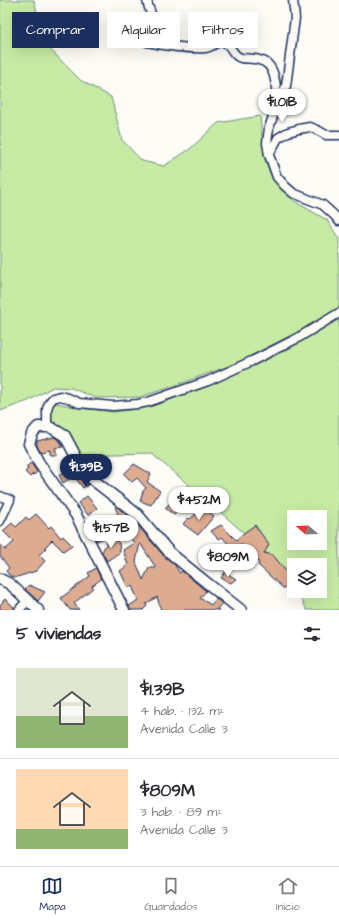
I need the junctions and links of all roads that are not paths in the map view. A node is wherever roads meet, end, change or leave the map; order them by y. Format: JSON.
{"nodes":[{"id":1,"x":147,"y":0,"type":"edge"},
{"id":2,"x":293,"y":0,"type":"edge"},
{"id":3,"x":277,"y":105,"type":"junction"},
{"id":4,"x":339,"y":135,"type":"edge"},
{"id":5,"x":269,"y":155,"type":"junction"},
{"id":6,"x":339,"y":221,"type":"edge"},
{"id":7,"x":339,"y":313,"type":"edge"},
{"id":8,"x":47,"y":427,"type":"junction"},
{"id":9,"x":0,"y":496,"type":"edge"},
{"id":10,"x":0,"y":521,"type":"edge"},
{"id":11,"x":0,"y":579,"type":"edge"},
{"id":12,"x":28,"y":600,"type":"junction"},
{"id":13,"x":19,"y":610,"type":"edge"},
{"id":14,"x":38,"y":610,"type":"edge"},
{"id":15,"x":124,"y":610,"type":"edge"},
{"id":16,"x":241,"y":610,"type":"edge"}],
"edges":[{"from":1,"to":3,"type":"street"},
{"from":2,"to":3,"type":"street"},
{"from":3,"to":5,"type":"street"},
{"from":4,"to":5,"type":"street"},
{"from":5,"to":6,"type":"street"},
{"from":7,"to":8,"type":"street"},
{"from":8,"to":15,"type":"street"},
{"from":8,"to":16,"type":"street"},
{"from":9,"to":10,"type":"street"},
{"from":11,"to":12,"type":"street"},
{"from":12,"to":13,"type":"street"},
{"from":12,"to":14,"type":"street"}]}
